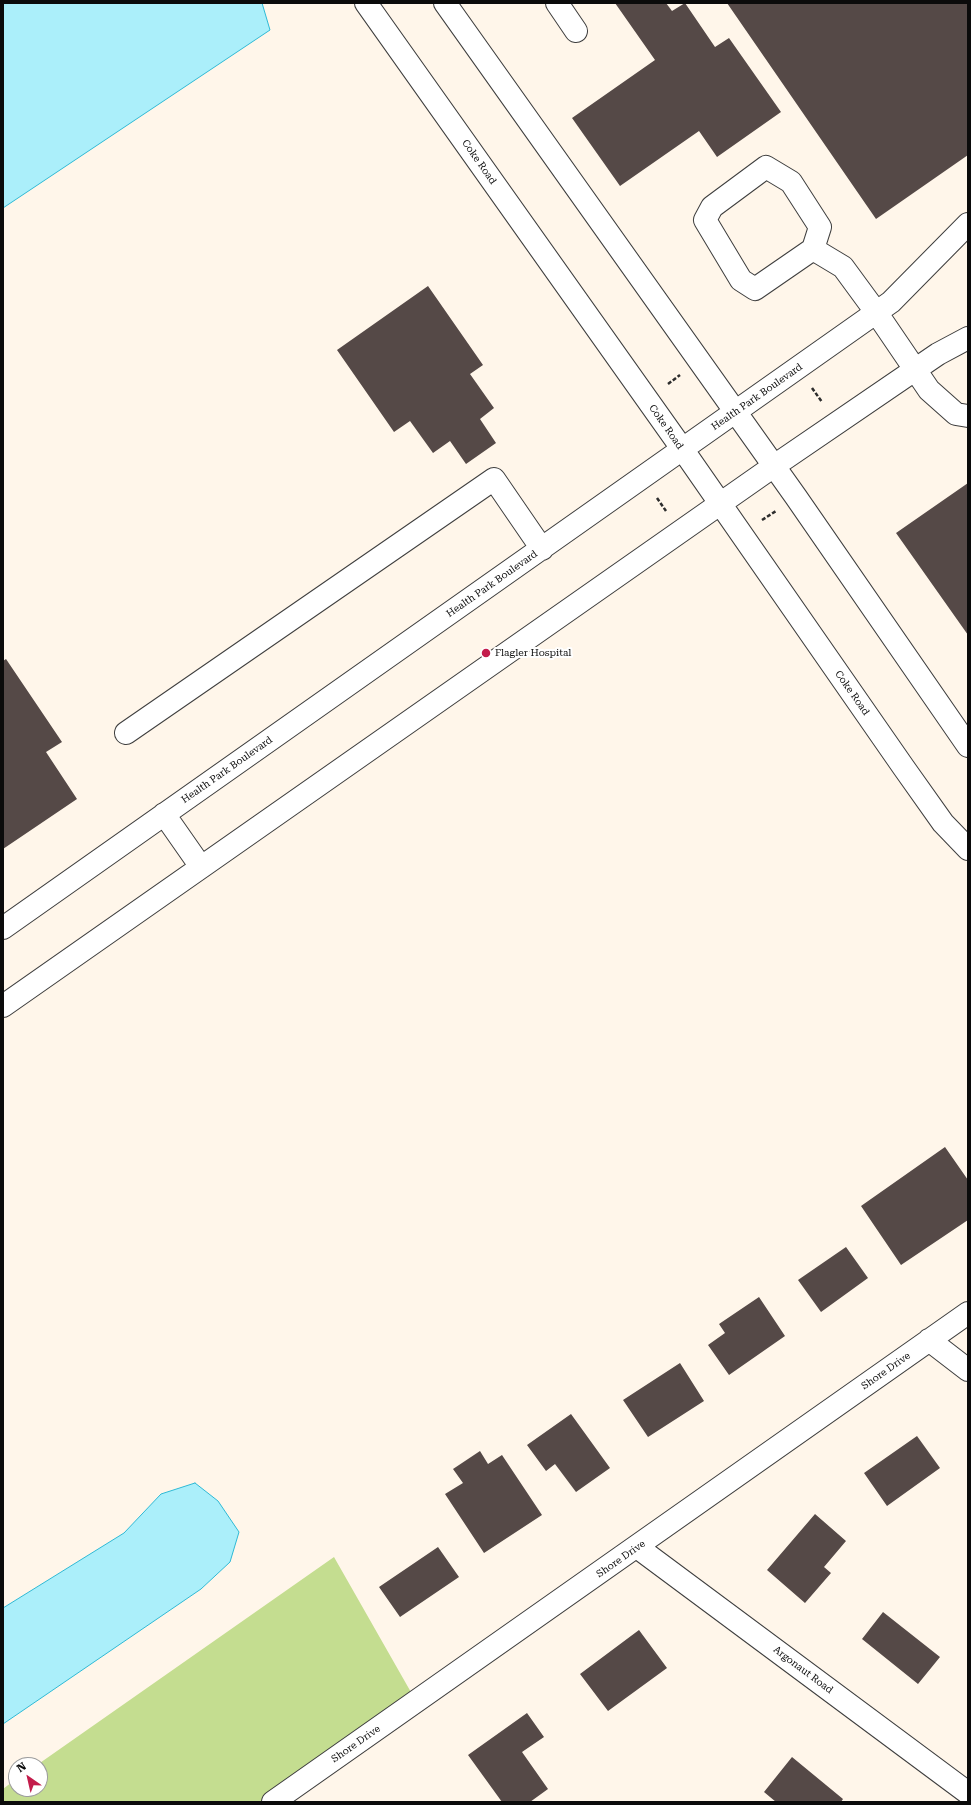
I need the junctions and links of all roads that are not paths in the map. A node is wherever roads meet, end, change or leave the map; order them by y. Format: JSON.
{"nodes":[{"id":1,"x":445,"y":3,"type":"edge"},
{"id":2,"x":557,"y":3,"type":"edge"},
{"id":3,"x":370,"y":4,"type":"edge"},
{"id":4,"x":576,"y":31,"type":"dead end"},
{"id":5,"x":968,"y":224,"type":"edge"},
{"id":6,"x":813,"y":248,"type":"junction"},
{"id":7,"x":876,"y":312,"type":"junction"},
{"id":8,"x":968,"y":338,"type":"edge"},
{"id":9,"x":915,"y":370,"type":"junction"},
{"id":10,"x":735,"y":413,"type":"junction"},
{"id":11,"x":968,"y":416,"type":"edge"},
{"id":12,"x":683,"y":450,"type":"junction"},
{"id":13,"x":774,"y":466,"type":"junction"},
{"id":14,"x":720,"y":504,"type":"junction"},
{"id":15,"x":542,"y":549,"type":"junction"},
{"id":16,"x":126,"y":733,"type":"dead end"},
{"id":17,"x":965,"y":733,"type":"edge"},
{"id":18,"x":164,"y":814,"type":"junction"},
{"id":19,"x":968,"y":849,"type":"edge"},
{"id":20,"x":201,"y":867,"type":"junction"},
{"id":21,"x":3,"y":928,"type":"edge"},
{"id":22,"x":3,"y":1006,"type":"edge"},
{"id":23,"x":968,"y":1313,"type":"edge"},
{"id":24,"x":929,"y":1340,"type":"junction"},
{"id":25,"x":968,"y":1370,"type":"edge"},
{"id":26,"x":637,"y":1548,"type":"junction"},
{"id":27,"x":968,"y":1793,"type":"edge"},
{"id":28,"x":274,"y":1802,"type":"edge"}],
"edges":[{"from":1,"to":10,"type":"street"},
{"from":2,"to":4,"type":"street"},
{"from":3,"to":12,"type":"street","name":"Coke Road"},
{"from":5,"to":7,"type":"street","name":"Health Park Boulevard"},
{"from":6,"to":6,"type":"street"},
{"from":6,"to":7,"type":"street"},
{"from":7,"to":9,"type":"street"},
{"from":7,"to":10,"type":"street","name":"Health Park Boulevard"},
{"from":8,"to":9,"type":"street"},
{"from":9,"to":11,"type":"street"},
{"from":9,"to":13,"type":"street"},
{"from":10,"to":12,"type":"street","name":"Health Park Boulevard"},
{"from":10,"to":13,"type":"street"},
{"from":12,"to":14,"type":"street","name":"Coke Road"},
{"from":12,"to":15,"type":"street","name":"Health Park Boulevard"},
{"from":13,"to":14,"type":"street"},
{"from":13,"to":17,"type":"street"},
{"from":14,"to":19,"type":"street","name":"Coke Road"},
{"from":14,"to":20,"type":"street"},
{"from":15,"to":16,"type":"street"},
{"from":15,"to":18,"type":"street","name":"Health Park Boulevard"},
{"from":18,"to":20,"type":"street"},
{"from":18,"to":21,"type":"street","name":"Health Park Boulevard"},
{"from":20,"to":22,"type":"street"},
{"from":23,"to":24,"type":"street","name":"Shore Drive"},
{"from":24,"to":25,"type":"street"},
{"from":24,"to":26,"type":"street","name":"Shore Drive"},
{"from":26,"to":27,"type":"street","name":"Argonaut Road"},
{"from":26,"to":28,"type":"street","name":"Shore Drive"}]}
